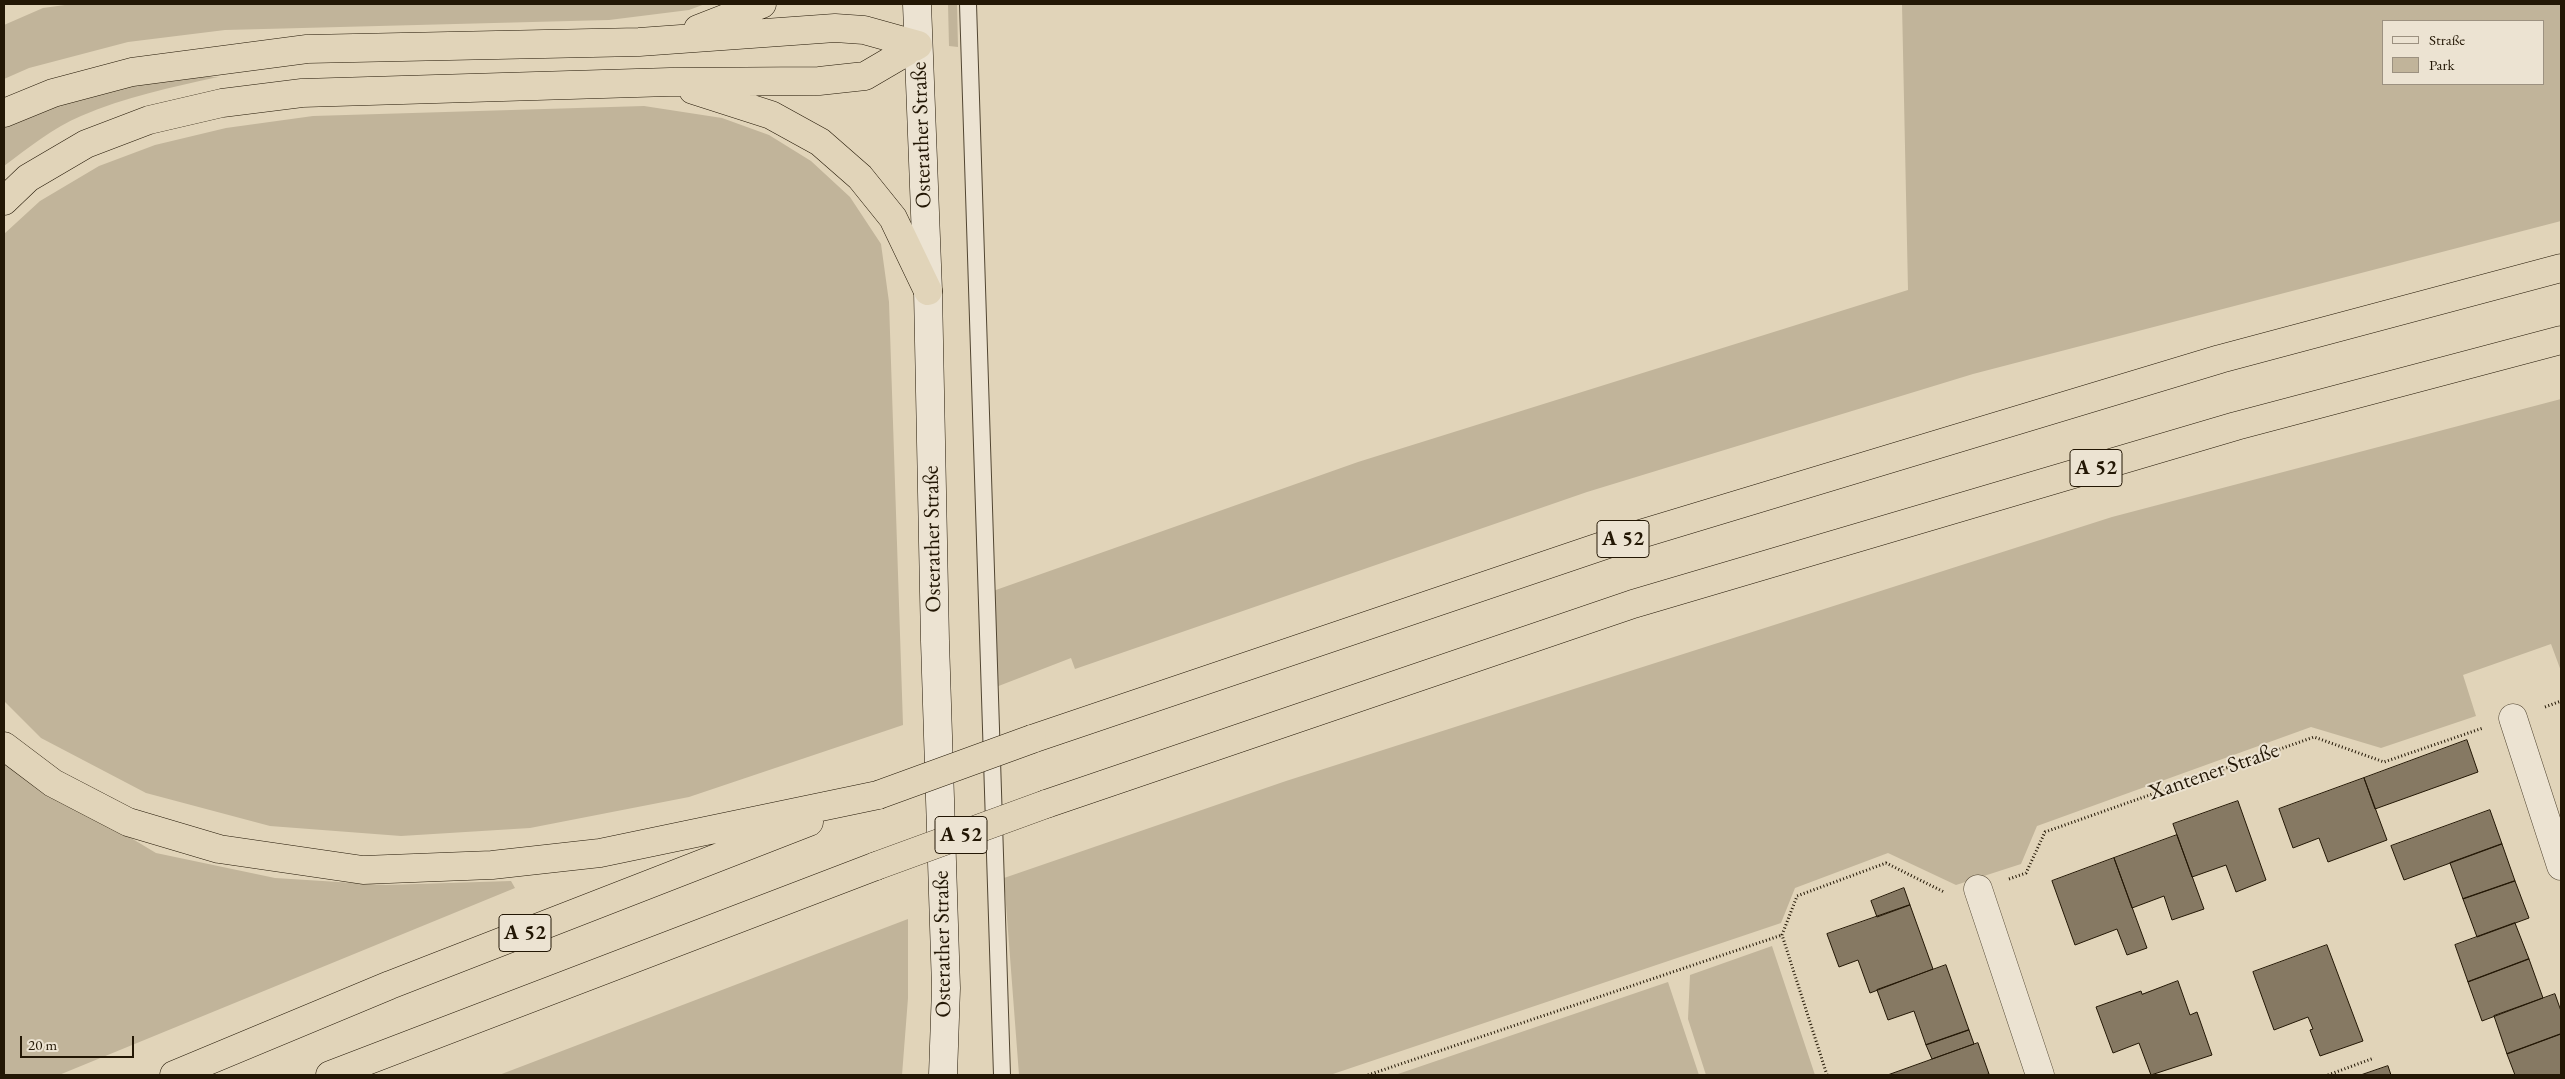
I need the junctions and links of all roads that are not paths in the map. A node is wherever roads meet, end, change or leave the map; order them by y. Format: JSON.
{"nodes":[{"id":1,"x":762,"y":4,"type":"edge"},
{"id":2,"x":917,"y":4,"type":"edge"},
{"id":3,"x":968,"y":4,"type":"edge"},
{"id":4,"x":639,"y":42,"type":"junction"},
{"id":5,"x":918,"y":45,"type":"junction"},
{"id":6,"x":670,"y":82,"type":"junction"},
{"id":7,"x":4,"y":113,"type":"edge"},
{"id":8,"x":4,"y":201,"type":"edge"},
{"id":9,"x":2561,"y":268,"type":"edge"},
{"id":10,"x":928,"y":291,"type":"junction"},
{"id":11,"x":2561,"y":340,"type":"edge"},
{"id":12,"x":2513,"y":718,"type":"road end"},
{"id":13,"x":4,"y":746,"type":"edge"},
{"id":14,"x":878,"y":795,"type":"junction"},
{"id":15,"x":2561,"y":866,"type":"edge"},
{"id":16,"x":1978,"y":889,"type":"road end"},
{"id":17,"x":334,"y":1074,"type":"edge"},
{"id":18,"x":174,"y":1075,"type":"edge"},
{"id":19,"x":943,"y":1075,"type":"edge"},
{"id":20,"x":1002,"y":1075,"type":"edge"},
{"id":21,"x":2040,"y":1075,"type":"edge"}],
"edges":[{"from":1,"to":4,"type":"highway"},
{"from":2,"to":5,"type":"main road","name":"Osterather Straße"},
{"from":3,"to":20,"type":"lane"},
{"from":4,"to":5,"type":"highway"},
{"from":4,"to":7,"type":"highway"},
{"from":5,"to":6,"type":"highway"},
{"from":5,"to":10,"type":"main road","name":"Osterather Straße"},
{"from":6,"to":8,"type":"highway"},
{"from":6,"to":10,"type":"highway"},
{"from":9,"to":14,"type":"highway","number":"A 52","bridge":true},
{"from":10,"to":19,"type":"main road","name":"Osterather Straße"},
{"from":11,"to":17,"type":"highway","number":"A 52","bridge":true},
{"from":12,"to":15,"type":"main road"},
{"from":13,"to":14,"type":"highway"},
{"from":14,"to":18,"type":"highway","number":"A 52"},
{"from":16,"to":21,"type":"main road"}]}
